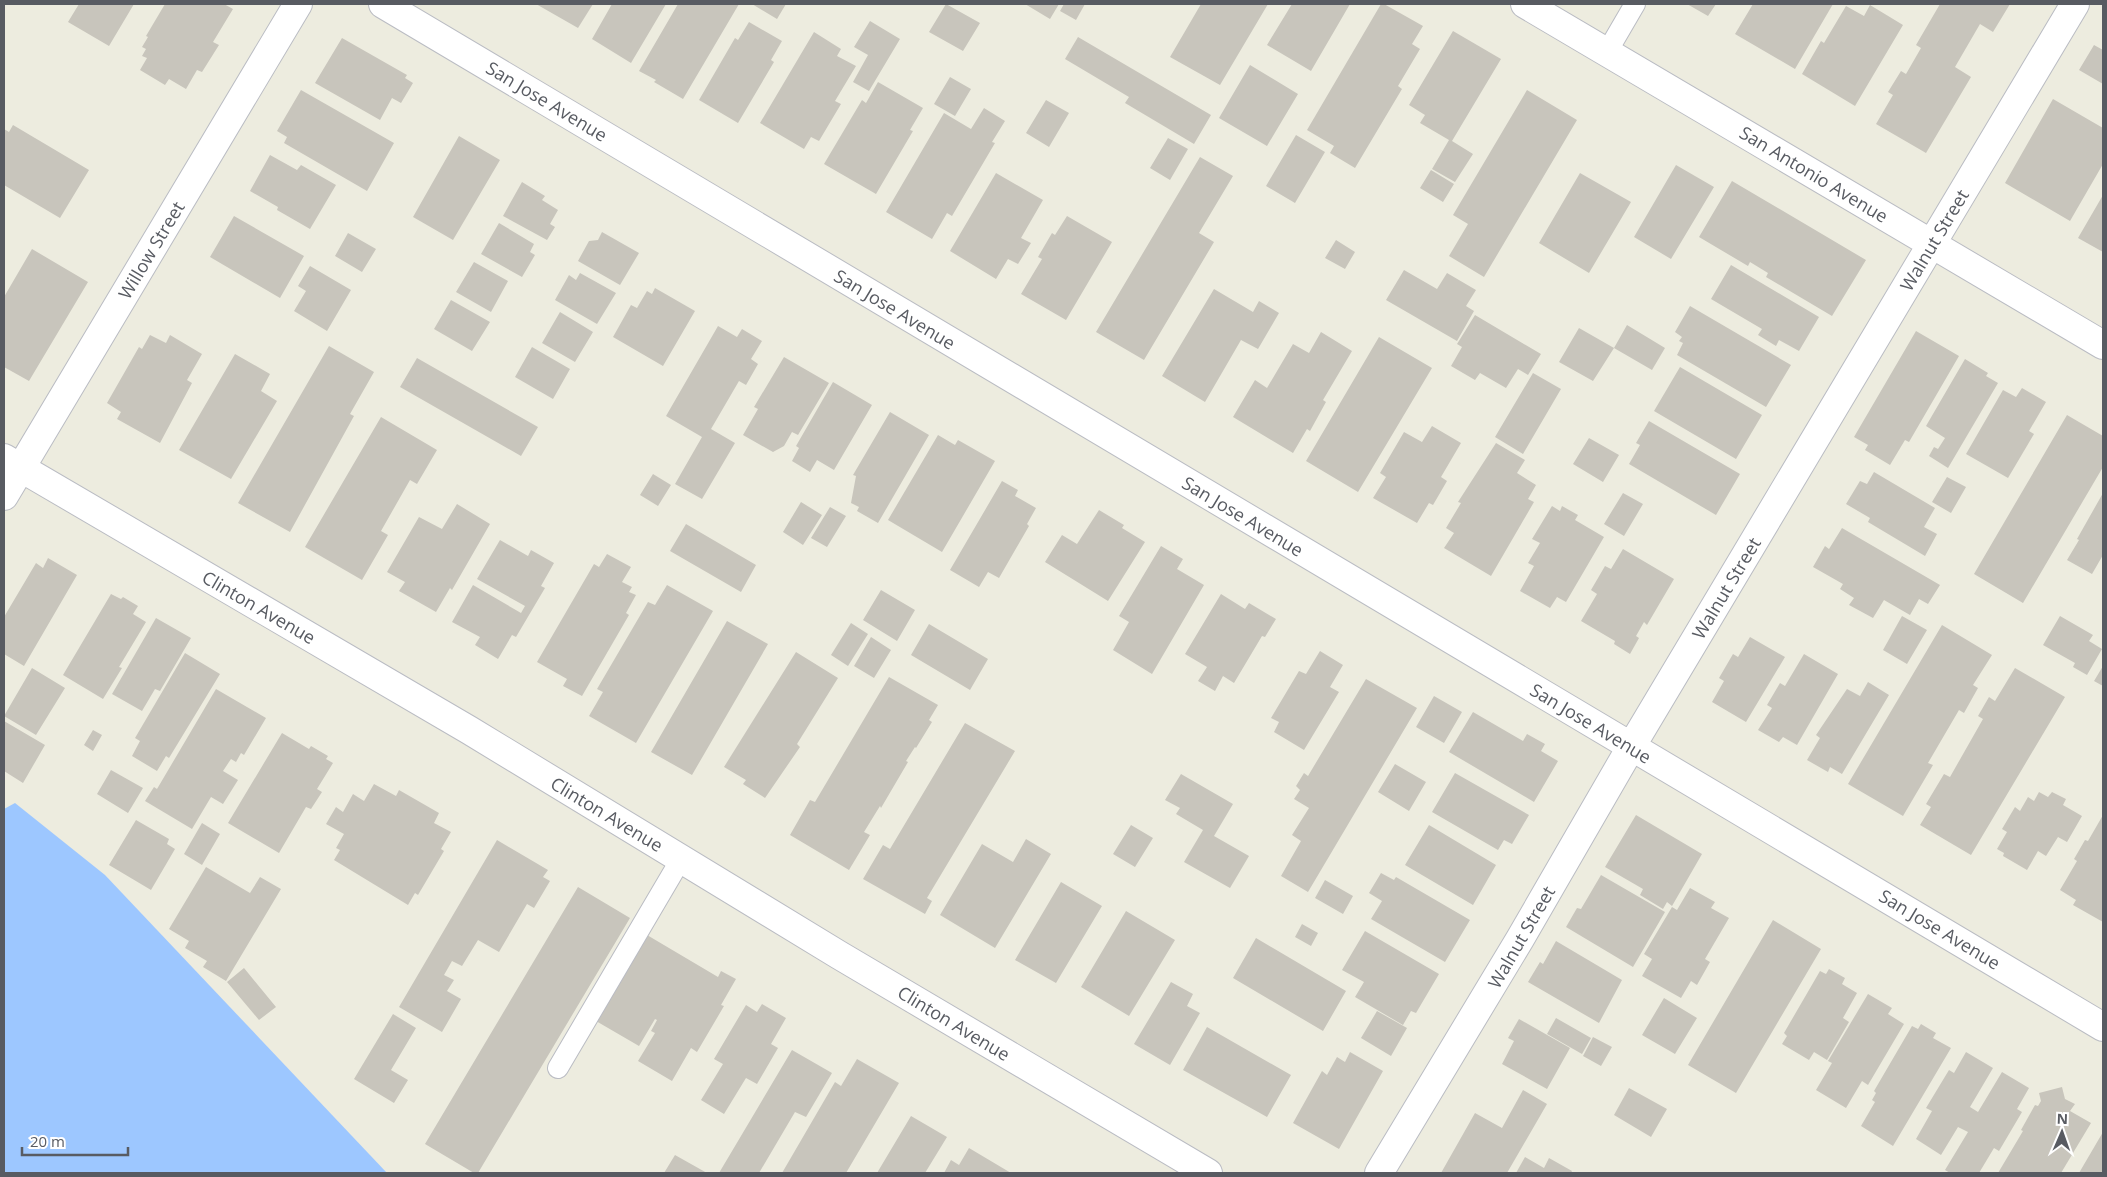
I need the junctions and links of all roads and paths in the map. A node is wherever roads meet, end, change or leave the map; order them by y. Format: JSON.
{"nodes":[{"id":1,"x":298,"y":4,"type":"edge"},
{"id":2,"x":384,"y":4,"type":"edge"},
{"id":3,"x":1525,"y":4,"type":"edge"},
{"id":4,"x":1635,"y":4,"type":"edge"},
{"id":5,"x":2075,"y":4,"type":"edge"},
{"id":6,"x":1607,"y":52,"type":"junction"},
{"id":7,"x":1932,"y":244,"type":"junction"},
{"id":8,"x":2103,"y":346,"type":"edge"},
{"id":9,"x":12,"y":463,"type":"edge"},
{"id":10,"x":4,"y":496,"type":"edge"},
{"id":11,"x":1631,"y":747,"type":"junction"},
{"id":12,"x":681,"y":859,"type":"junction"},
{"id":13,"x":2103,"y":1027,"type":"edge"},
{"id":14,"x":558,"y":1068,"type":"dead end"},
{"id":15,"x":1208,"y":1173,"type":"edge"},
{"id":16,"x":1379,"y":1173,"type":"edge"}],
"edges":[{"from":1,"to":9,"type":"street","name":"Willow Street"},
{"from":2,"to":11,"type":"street","name":"San Jose Avenue"},
{"from":3,"to":6,"type":"street","name":"San Antonio Avenue"},
{"from":4,"to":6,"type":"lane"},
{"from":5,"to":7,"type":"street","name":"Walnut Street"},
{"from":6,"to":7,"type":"street","name":"San Antonio Avenue"},
{"from":7,"to":8,"type":"street","name":"San Antonio Avenue"},
{"from":7,"to":11,"type":"street","name":"Walnut Street"},
{"from":9,"to":10,"type":"street","name":"Willow Street"},
{"from":9,"to":12,"type":"street","name":"Clinton Avenue"},
{"from":11,"to":13,"type":"street","name":"San Jose Avenue"},
{"from":11,"to":16,"type":"street","name":"Walnut Street"},
{"from":12,"to":14,"type":"lane"},
{"from":12,"to":15,"type":"street","name":"Clinton Avenue"}]}
